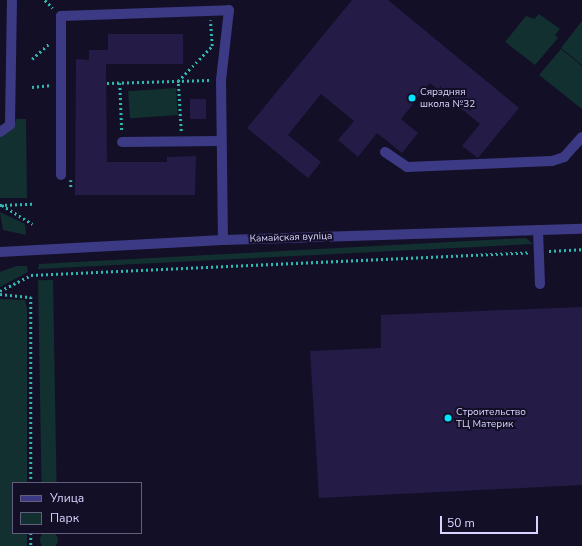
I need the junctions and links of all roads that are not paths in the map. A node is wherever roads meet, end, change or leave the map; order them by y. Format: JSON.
{"nodes":[{"id":1,"x":12,"y":0,"type":"edge"},
{"id":2,"x":0,"y":132,"type":"edge"},
{"id":3,"x":582,"y":137,"type":"edge"},
{"id":4,"x":220,"y":141,"type":"junction"},
{"id":5,"x":122,"y":142,"type":"road end"},
{"id":6,"x":385,"y":152,"type":"dead end"},
{"id":7,"x":61,"y":175,"type":"dead end"},
{"id":8,"x":582,"y":229,"type":"edge"},
{"id":9,"x":538,"y":230,"type":"junction"},
{"id":10,"x":223,"y":240,"type":"junction"},
{"id":11,"x":0,"y":252,"type":"edge"},
{"id":12,"x":540,"y":284,"type":"dead end"}],
"edges":[{"from":1,"to":2,"type":"street"},
{"from":3,"to":6,"type":"street"},
{"from":4,"to":5,"type":"street"},
{"from":4,"to":7,"type":"street"},
{"from":4,"to":10,"type":"street"},
{"from":8,"to":9,"type":"street","name":"Камайская вуліца"},
{"from":9,"to":10,"type":"street","name":"Камайская вуліца"},
{"from":9,"to":12,"type":"street"},
{"from":10,"to":11,"type":"street","name":"Камайская вуліца"}]}
